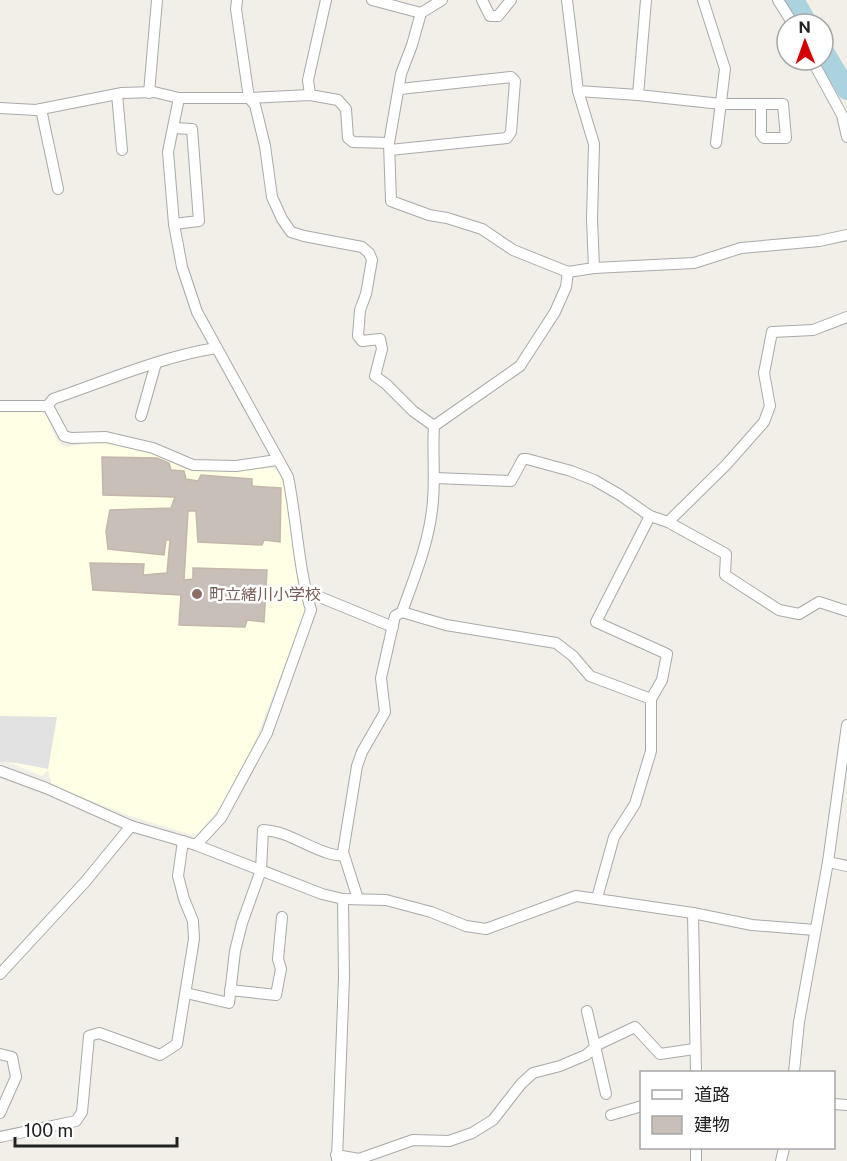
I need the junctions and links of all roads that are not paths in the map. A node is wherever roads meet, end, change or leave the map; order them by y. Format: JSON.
{"nodes":[{"id":1,"x":157,"y":0,"type":"edge"},
{"id":2,"x":237,"y":0,"type":"edge"},
{"id":3,"x":326,"y":0,"type":"edge"},
{"id":4,"x":372,"y":0,"type":"edge"},
{"id":5,"x":442,"y":0,"type":"edge"},
{"id":6,"x":482,"y":0,"type":"edge"},
{"id":7,"x":511,"y":0,"type":"edge"},
{"id":8,"x":567,"y":0,"type":"edge"},
{"id":9,"x":646,"y":0,"type":"edge"},
{"id":10,"x":703,"y":0,"type":"edge"},
{"id":11,"x":421,"y":12,"type":"junction"},
{"id":12,"x":819,"y":72,"type":"edge"},
{"id":13,"x":400,"y":89,"type":"junction"},
{"id":14,"x":578,"y":92,"type":"junction"},
{"id":15,"x":148,"y":93,"type":"junction"},
{"id":16,"x":117,"y":94,"type":"junction"},
{"id":17,"x":638,"y":94,"type":"junction"},
{"id":18,"x":310,"y":95,"type":"junction"},
{"id":19,"x":179,"y":98,"type":"junction"},
{"id":20,"x":249,"y":98,"type":"junction"},
{"id":21,"x":721,"y":104,"type":"junction"},
{"id":22,"x":761,"y":104,"type":"dead end"},
{"id":23,"x":0,"y":108,"type":"edge"},
{"id":24,"x":41,"y":109,"type":"junction"},
{"id":25,"x":173,"y":128,"type":"junction"},
{"id":26,"x":847,"y":137,"type":"edge"},
{"id":27,"x":716,"y":142,"type":"dead end"},
{"id":28,"x":390,"y":146,"type":"junction"},
{"id":29,"x":122,"y":150,"type":"dead end"},
{"id":30,"x":58,"y":189,"type":"dead end"},
{"id":31,"x":174,"y":224,"type":"junction"},
{"id":32,"x":847,"y":235,"type":"edge"},
{"id":33,"x":594,"y":268,"type":"junction"},
{"id":34,"x":568,"y":272,"type":"junction"},
{"id":35,"x":847,"y":318,"type":"edge"},
{"id":36,"x":216,"y":348,"type":"junction"},
{"id":37,"x":156,"y":363,"type":"junction"},
{"id":38,"x":49,"y":404,"type":"dead end"},
{"id":39,"x":0,"y":406,"type":"edge"},
{"id":40,"x":141,"y":416,"type":"dead end"},
{"id":41,"x":434,"y":426,"type":"junction"},
{"id":42,"x":277,"y":460,"type":"junction"},
{"id":43,"x":435,"y":478,"type":"junction"},
{"id":44,"x":650,"y":516,"type":"junction"},
{"id":45,"x":668,"y":522,"type":"junction"},
{"id":46,"x":305,"y":591,"type":"junction"},
{"id":47,"x":847,"y":610,"type":"edge"},
{"id":48,"x":402,"y":612,"type":"junction"},
{"id":49,"x":393,"y":627,"type":"junction"},
{"id":50,"x":651,"y":699,"type":"junction"},
{"id":51,"x":847,"y":725,"type":"edge"},
{"id":52,"x":0,"y":771,"type":"edge"},
{"id":53,"x":131,"y":826,"type":"junction"},
{"id":54,"x":183,"y":841,"type":"junction"},
{"id":55,"x":195,"y":845,"type":"junction"},
{"id":56,"x":344,"y":856,"type":"junction"},
{"id":57,"x":828,"y":862,"type":"junction"},
{"id":58,"x":847,"y":866,"type":"edge"},
{"id":59,"x":261,"y":870,"type":"junction"},
{"id":60,"x":597,"y":898,"type":"junction"},
{"id":61,"x":343,"y":899,"type":"junction"},
{"id":62,"x":358,"y":899,"type":"junction"},
{"id":63,"x":693,"y":913,"type":"junction"},
{"id":64,"x":282,"y":916,"type":"dead end"},
{"id":65,"x":815,"y":930,"type":"junction"},
{"id":66,"x":0,"y":974,"type":"edge"},
{"id":67,"x":230,"y":990,"type":"junction"},
{"id":68,"x":186,"y":993,"type":"junction"},
{"id":69,"x":587,"y":1011,"type":"dead end"},
{"id":70,"x":595,"y":1047,"type":"junction"},
{"id":71,"x":694,"y":1049,"type":"junction"},
{"id":72,"x":0,"y":1054,"type":"edge"},
{"id":73,"x":696,"y":1071,"type":"edge"},
{"id":74,"x":794,"y":1071,"type":"edge"},
{"id":75,"x":606,"y":1094,"type":"dead end"},
{"id":76,"x":640,"y":1107,"type":"edge"},
{"id":77,"x":0,"y":1113,"type":"edge"},
{"id":78,"x":611,"y":1115,"type":"dead end"},
{"id":79,"x":0,"y":1137,"type":"edge"},
{"id":80,"x":335,"y":1159,"type":"edge"}],
"edges":[{"from":1,"to":15,"type":"street"},
{"from":2,"to":20,"type":"street"},
{"from":3,"to":18,"type":"street"},
{"from":4,"to":11,"type":"street"},
{"from":5,"to":11,"type":"street"},
{"from":6,"to":7,"type":"street"},
{"from":8,"to":14,"type":"street"},
{"from":9,"to":17,"type":"street"},
{"from":10,"to":21,"type":"street"},
{"from":11,"to":13,"type":"street"},
{"from":12,"to":26,"type":"street"},
{"from":13,"to":28,"type":"street"},
{"from":13,"to":28,"type":"street"},
{"from":14,"to":17,"type":"street"},
{"from":14,"to":33,"type":"street"},
{"from":15,"to":16,"type":"street"},
{"from":15,"to":19,"type":"street"},
{"from":16,"to":24,"type":"street"},
{"from":16,"to":29,"type":"street"},
{"from":17,"to":21,"type":"street"},
{"from":18,"to":20,"type":"street"},
{"from":18,"to":28,"type":"street"},
{"from":19,"to":20,"type":"street"},
{"from":19,"to":25,"type":"street"},
{"from":20,"to":41,"type":"street"},
{"from":21,"to":22,"type":"street"},
{"from":21,"to":27,"type":"street"},
{"from":23,"to":24,"type":"street"},
{"from":24,"to":30,"type":"street"},
{"from":25,"to":31,"type":"street"},
{"from":25,"to":31,"type":"street"},
{"from":28,"to":34,"type":"street"},
{"from":31,"to":36,"type":"street"},
{"from":32,"to":33,"type":"street"},
{"from":33,"to":34,"type":"street"},
{"from":34,"to":41,"type":"street"},
{"from":35,"to":45,"type":"street"},
{"from":36,"to":37,"type":"street"},
{"from":36,"to":42,"type":"street"},
{"from":37,"to":38,"type":"street"},
{"from":37,"to":40,"type":"street"},
{"from":39,"to":42,"type":"street"},
{"from":41,"to":43,"type":"street"},
{"from":42,"to":46,"type":"street"},
{"from":43,"to":44,"type":"street"},
{"from":43,"to":48,"type":"street"},
{"from":44,"to":45,"type":"street"},
{"from":44,"to":50,"type":"street"},
{"from":45,"to":47,"type":"street"},
{"from":46,"to":49,"type":"street"},
{"from":46,"to":55,"type":"street"},
{"from":48,"to":49,"type":"street"},
{"from":48,"to":50,"type":"street"},
{"from":49,"to":56,"type":"street"},
{"from":50,"to":60,"type":"street"},
{"from":51,"to":57,"type":"street"},
{"from":52,"to":53,"type":"street"},
{"from":53,"to":54,"type":"street"},
{"from":53,"to":66,"type":"street"},
{"from":54,"to":55,"type":"street"},
{"from":54,"to":68,"type":"street"},
{"from":55,"to":59,"type":"street"},
{"from":56,"to":59,"type":"street"},
{"from":56,"to":62,"type":"street"},
{"from":57,"to":58,"type":"street"},
{"from":57,"to":65,"type":"street"},
{"from":59,"to":61,"type":"street"},
{"from":59,"to":67,"type":"street"},
{"from":60,"to":62,"type":"street"},
{"from":60,"to":63,"type":"street"},
{"from":61,"to":62,"type":"street"},
{"from":61,"to":80,"type":"street"},
{"from":63,"to":65,"type":"street"},
{"from":63,"to":71,"type":"street"},
{"from":64,"to":67,"type":"street"},
{"from":65,"to":74,"type":"street"},
{"from":67,"to":68,"type":"street"},
{"from":68,"to":79,"type":"street"},
{"from":69,"to":70,"type":"street"},
{"from":70,"to":71,"type":"street"},
{"from":70,"to":75,"type":"street"},
{"from":70,"to":80,"type":"street"},
{"from":71,"to":73,"type":"street"},
{"from":72,"to":77,"type":"street"},
{"from":76,"to":78,"type":"street"}]}
